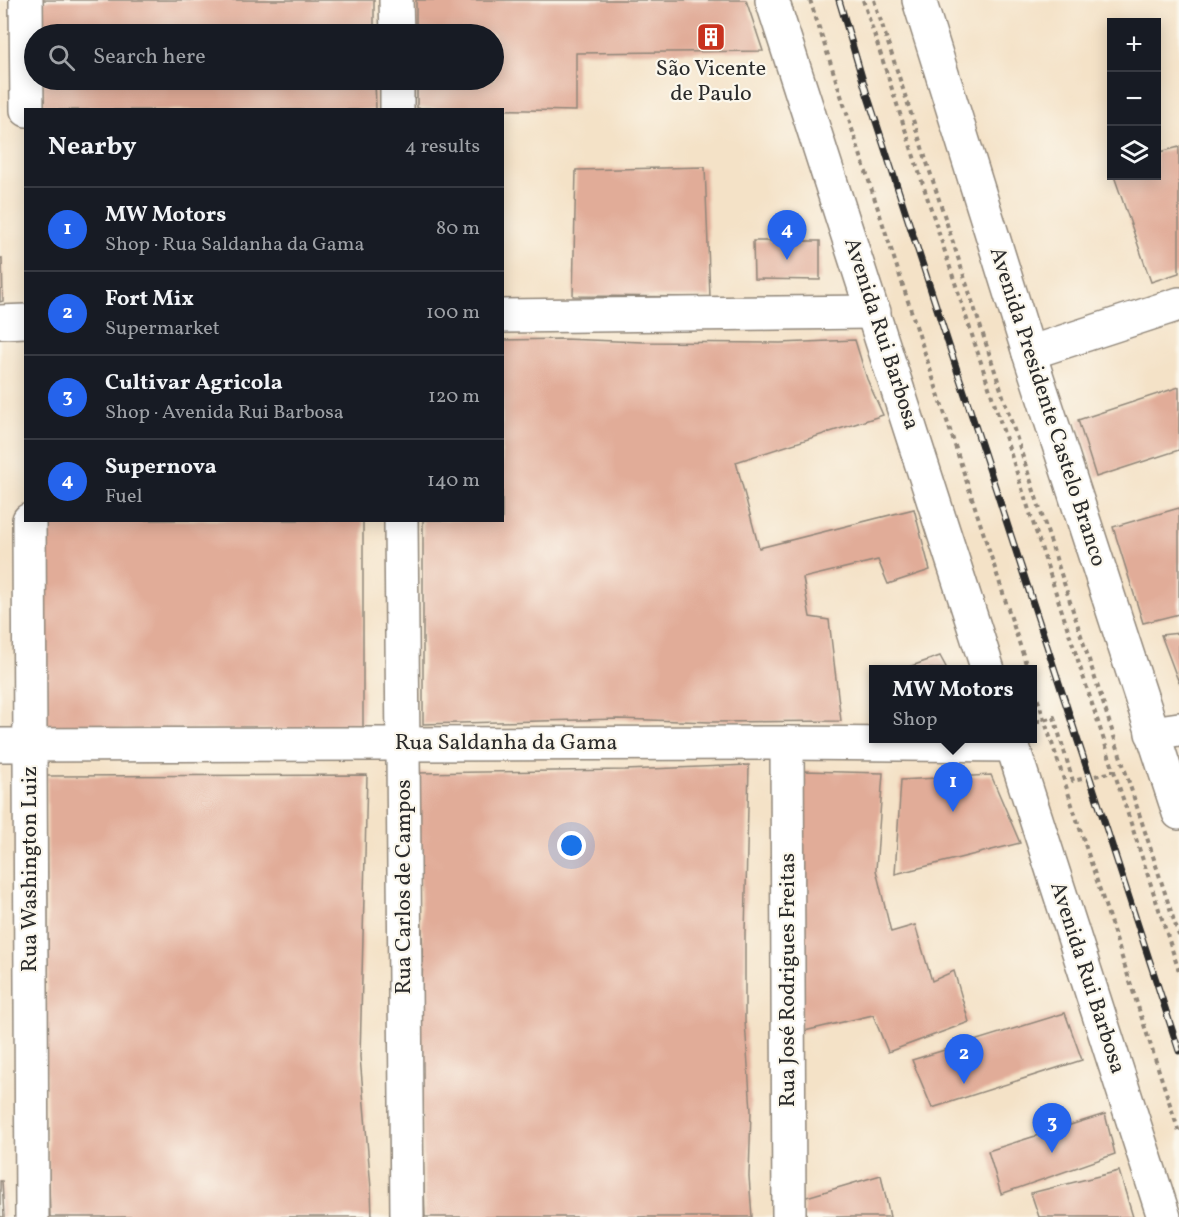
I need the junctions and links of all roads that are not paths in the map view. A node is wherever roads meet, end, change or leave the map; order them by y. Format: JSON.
{"nodes":[{"id":1,"x":26,"y":0,"type":"edge"},
{"id":2,"x":396,"y":0,"type":"edge"},
{"id":3,"x":772,"y":0,"type":"edge"},
{"id":4,"x":919,"y":0,"type":"edge"},
{"id":5,"x":26,"y":24,"type":"edge"},
{"id":6,"x":397,"y":24,"type":"edge"},
{"id":7,"x":27,"y":90,"type":"edge"},
{"id":8,"x":397,"y":90,"type":"edge"},
{"id":9,"x":27,"y":108,"type":"edge"},
{"id":10,"x":397,"y":108,"type":"edge"},
{"id":11,"x":1179,"y":304,"type":"edge"},
{"id":12,"x":874,"y":312,"type":"junction"},
{"id":13,"x":504,"y":316,"type":"edge"},
{"id":14,"x":24,"y":321,"type":"edge"},
{"id":15,"x":0,"y":322,"type":"edge"},
{"id":16,"x":1029,"y":353,"type":"junction"},
{"id":17,"x":29,"y":522,"type":"edge"},
{"id":18,"x":401,"y":522,"type":"edge"},
{"id":19,"x":987,"y":665,"type":"edge"},
{"id":20,"x":1166,"y":731,"type":"edge"},
{"id":21,"x":869,"y":740,"type":"edge"},
{"id":22,"x":787,"y":743,"type":"junction"},
{"id":23,"x":1020,"y":743,"type":"edge"},
{"id":24,"x":403,"y":744,"type":"junction"},
{"id":25,"x":15,"y":745,"type":"edge"},
{"id":26,"x":1179,"y":813,"type":"edge"},
{"id":27,"x":32,"y":1217,"type":"edge"},
{"id":28,"x":407,"y":1217,"type":"edge"},
{"id":29,"x":789,"y":1217,"type":"edge"},
{"id":30,"x":1164,"y":1217,"type":"edge"}],
"edges":[{"from":1,"to":5,"type":"street"},
{"from":2,"to":6,"type":"street"},
{"from":3,"to":12,"type":"street","name":"Avenida Rui Barbosa"},
{"from":4,"to":16,"type":"street","name":"Avenida Presidente Castelo Branco"},
{"from":7,"to":9,"type":"street"},
{"from":8,"to":10,"type":"street"},
{"from":11,"to":16,"type":"street"},
{"from":12,"to":13,"type":"street"},
{"from":12,"to":19,"type":"street","name":"Avenida Rui Barbosa"},
{"from":14,"to":15,"type":"street"},
{"from":16,"to":20,"type":"street","name":"Avenida Presidente Castelo Branco"},
{"from":17,"to":25,"type":"street","name":"Rua Washington Luiz"},
{"from":18,"to":24,"type":"street","name":"Rua Carlos de Campos"},
{"from":20,"to":26,"type":"street","name":"Avenida Presidente Castelo Branco"},
{"from":21,"to":22,"type":"street","name":"Rua Saldanha da Gama"},
{"from":22,"to":24,"type":"street","name":"Rua Saldanha da Gama"},
{"from":22,"to":29,"type":"street","name":"Rua José Rodrigues Freitas"},
{"from":23,"to":30,"type":"street","name":"Avenida Rui Barbosa"},
{"from":24,"to":25,"type":"street","name":"Rua Saldanha da Gama"},
{"from":24,"to":28,"type":"street","name":"Rua Carlos de Campos"},
{"from":25,"to":27,"type":"street","name":"Rua Washington Luiz"}]}
